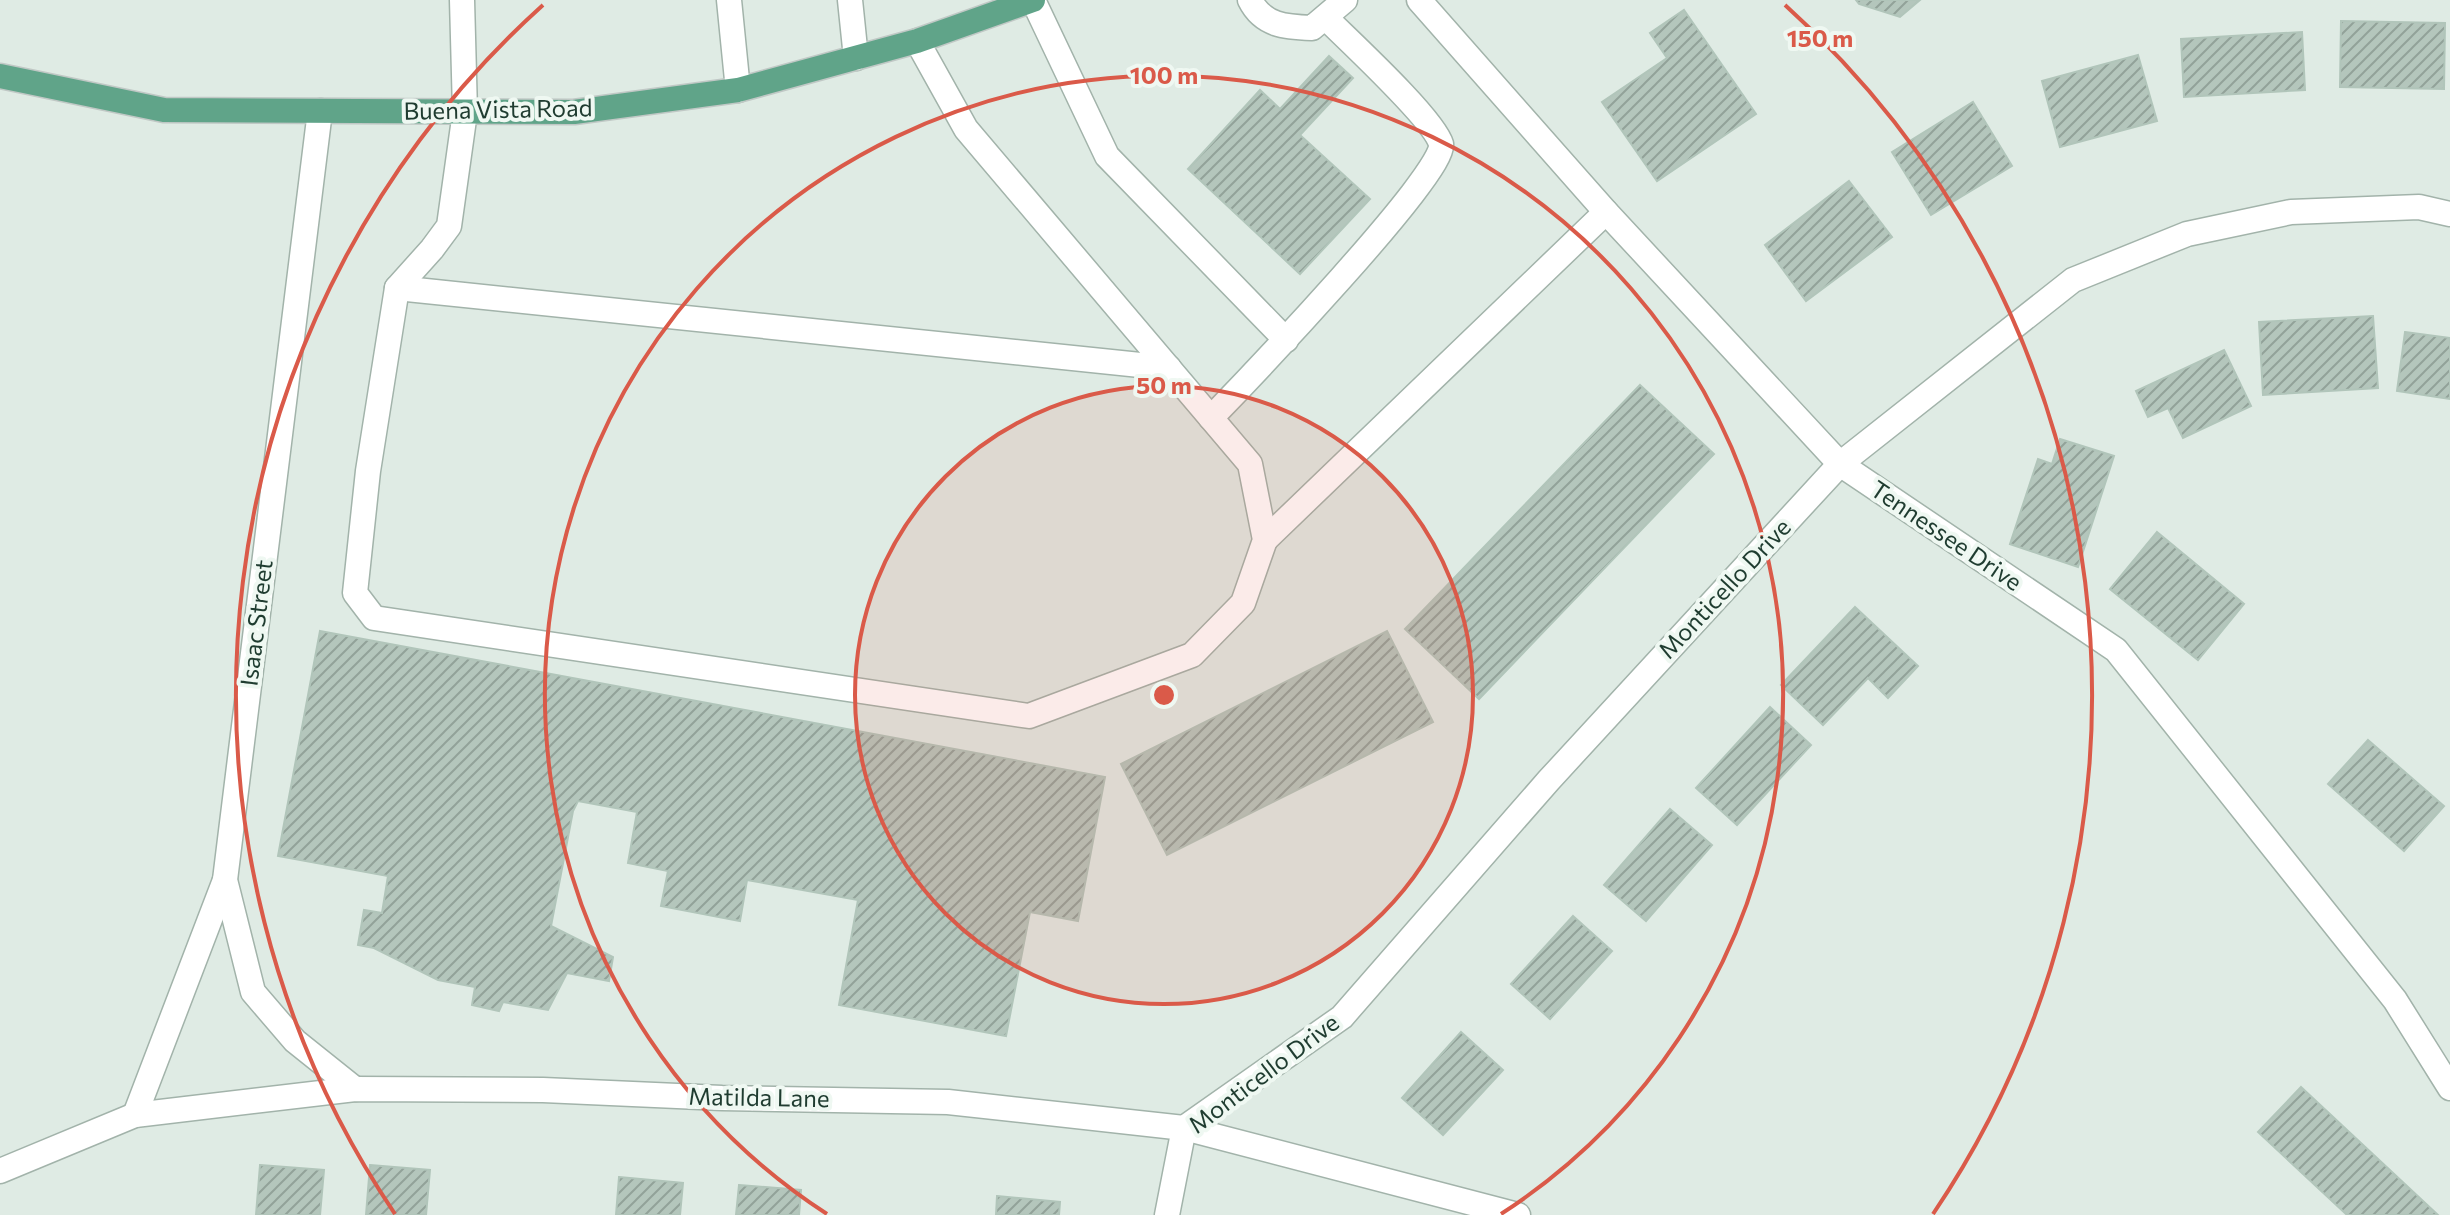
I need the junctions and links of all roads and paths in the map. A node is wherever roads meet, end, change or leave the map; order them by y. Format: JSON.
{"nodes":[{"id":1,"x":462,"y":0,"type":"edge"},
{"id":2,"x":729,"y":0,"type":"edge"},
{"id":3,"x":850,"y":0,"type":"edge"},
{"id":4,"x":1033,"y":0,"type":"edge"},
{"id":5,"x":1250,"y":0,"type":"edge"},
{"id":6,"x":1345,"y":0,"type":"edge"},
{"id":7,"x":1419,"y":0,"type":"edge"},
{"id":8,"x":1326,"y":18,"type":"junction"},
{"id":9,"x":917,"y":41,"type":"junction"},
{"id":10,"x":856,"y":58,"type":"junction"},
{"id":11,"x":0,"y":76,"type":"edge"},
{"id":12,"x":738,"y":90,"type":"junction"},
{"id":13,"x":320,"y":111,"type":"junction"},
{"id":14,"x":465,"y":112,"type":"junction"},
{"id":15,"x":1606,"y":212,"type":"junction"},
{"id":16,"x":2450,"y":214,"type":"edge"},
{"id":17,"x":397,"y":288,"type":"junction"},
{"id":18,"x":1286,"y":340,"type":"junction"},
{"id":19,"x":1169,"y":368,"type":"junction"},
{"id":20,"x":1211,"y":418,"type":"junction"},
{"id":21,"x":1840,"y":464,"type":"junction"},
{"id":22,"x":1265,"y":540,"type":"junction"},
{"id":23,"x":225,"y":880,"type":"junction"},
{"id":24,"x":2450,"y":1088,"type":"edge"},
{"id":25,"x":355,"y":1089,"type":"junction"},
{"id":26,"x":135,"y":1115,"type":"junction"},
{"id":27,"x":1184,"y":1128,"type":"junction"},
{"id":28,"x":0,"y":1171,"type":"edge"},
{"id":29,"x":1167,"y":1215,"type":"edge"},
{"id":30,"x":1518,"y":1215,"type":"edge"}],
"edges":[{"from":1,"to":14,"type":"street"},
{"from":2,"to":12,"type":"street"},
{"from":3,"to":10,"type":"street"},
{"from":4,"to":9,"type":"main road","name":"Buena Vista Road"},
{"from":4,"to":18,"type":"street"},
{"from":5,"to":8,"type":"street"},
{"from":6,"to":8,"type":"street"},
{"from":7,"to":15,"type":"street","name":"Tennessee Drive"},
{"from":8,"to":18,"type":"street"},
{"from":9,"to":10,"type":"main road","name":"Buena Vista Road"},
{"from":9,"to":19,"type":"street"},
{"from":10,"to":12,"type":"main road","name":"Buena Vista Road"},
{"from":11,"to":13,"type":"main road","name":"Buena Vista Road"},
{"from":12,"to":14,"type":"main road","name":"Buena Vista Road"},
{"from":13,"to":14,"type":"main road","name":"Buena Vista Road"},
{"from":13,"to":23,"type":"street","name":"Isaac Street"},
{"from":14,"to":17,"type":"street"},
{"from":15,"to":21,"type":"street","name":"Tennessee Drive"},
{"from":15,"to":22,"type":"street"},
{"from":16,"to":21,"type":"street","name":"Monticello Drive"},
{"from":17,"to":19,"type":"street"},
{"from":17,"to":22,"type":"street"},
{"from":18,"to":20,"type":"street"},
{"from":19,"to":20,"type":"street"},
{"from":20,"to":22,"type":"street"},
{"from":21,"to":24,"type":"street","name":"Tennessee Drive"},
{"from":21,"to":27,"type":"street","name":"Monticello Drive"},
{"from":23,"to":25,"type":"street","name":"Isaac Street"},
{"from":23,"to":26,"type":"street"},
{"from":25,"to":26,"type":"street","name":"Matilda Lane"},
{"from":25,"to":27,"type":"street","name":"Matilda Lane"},
{"from":26,"to":28,"type":"street","name":"Matilda Lane"},
{"from":27,"to":29,"type":"street","name":"Monticello Drive"},
{"from":27,"to":30,"type":"street","name":"Matilda Lane"}]}
